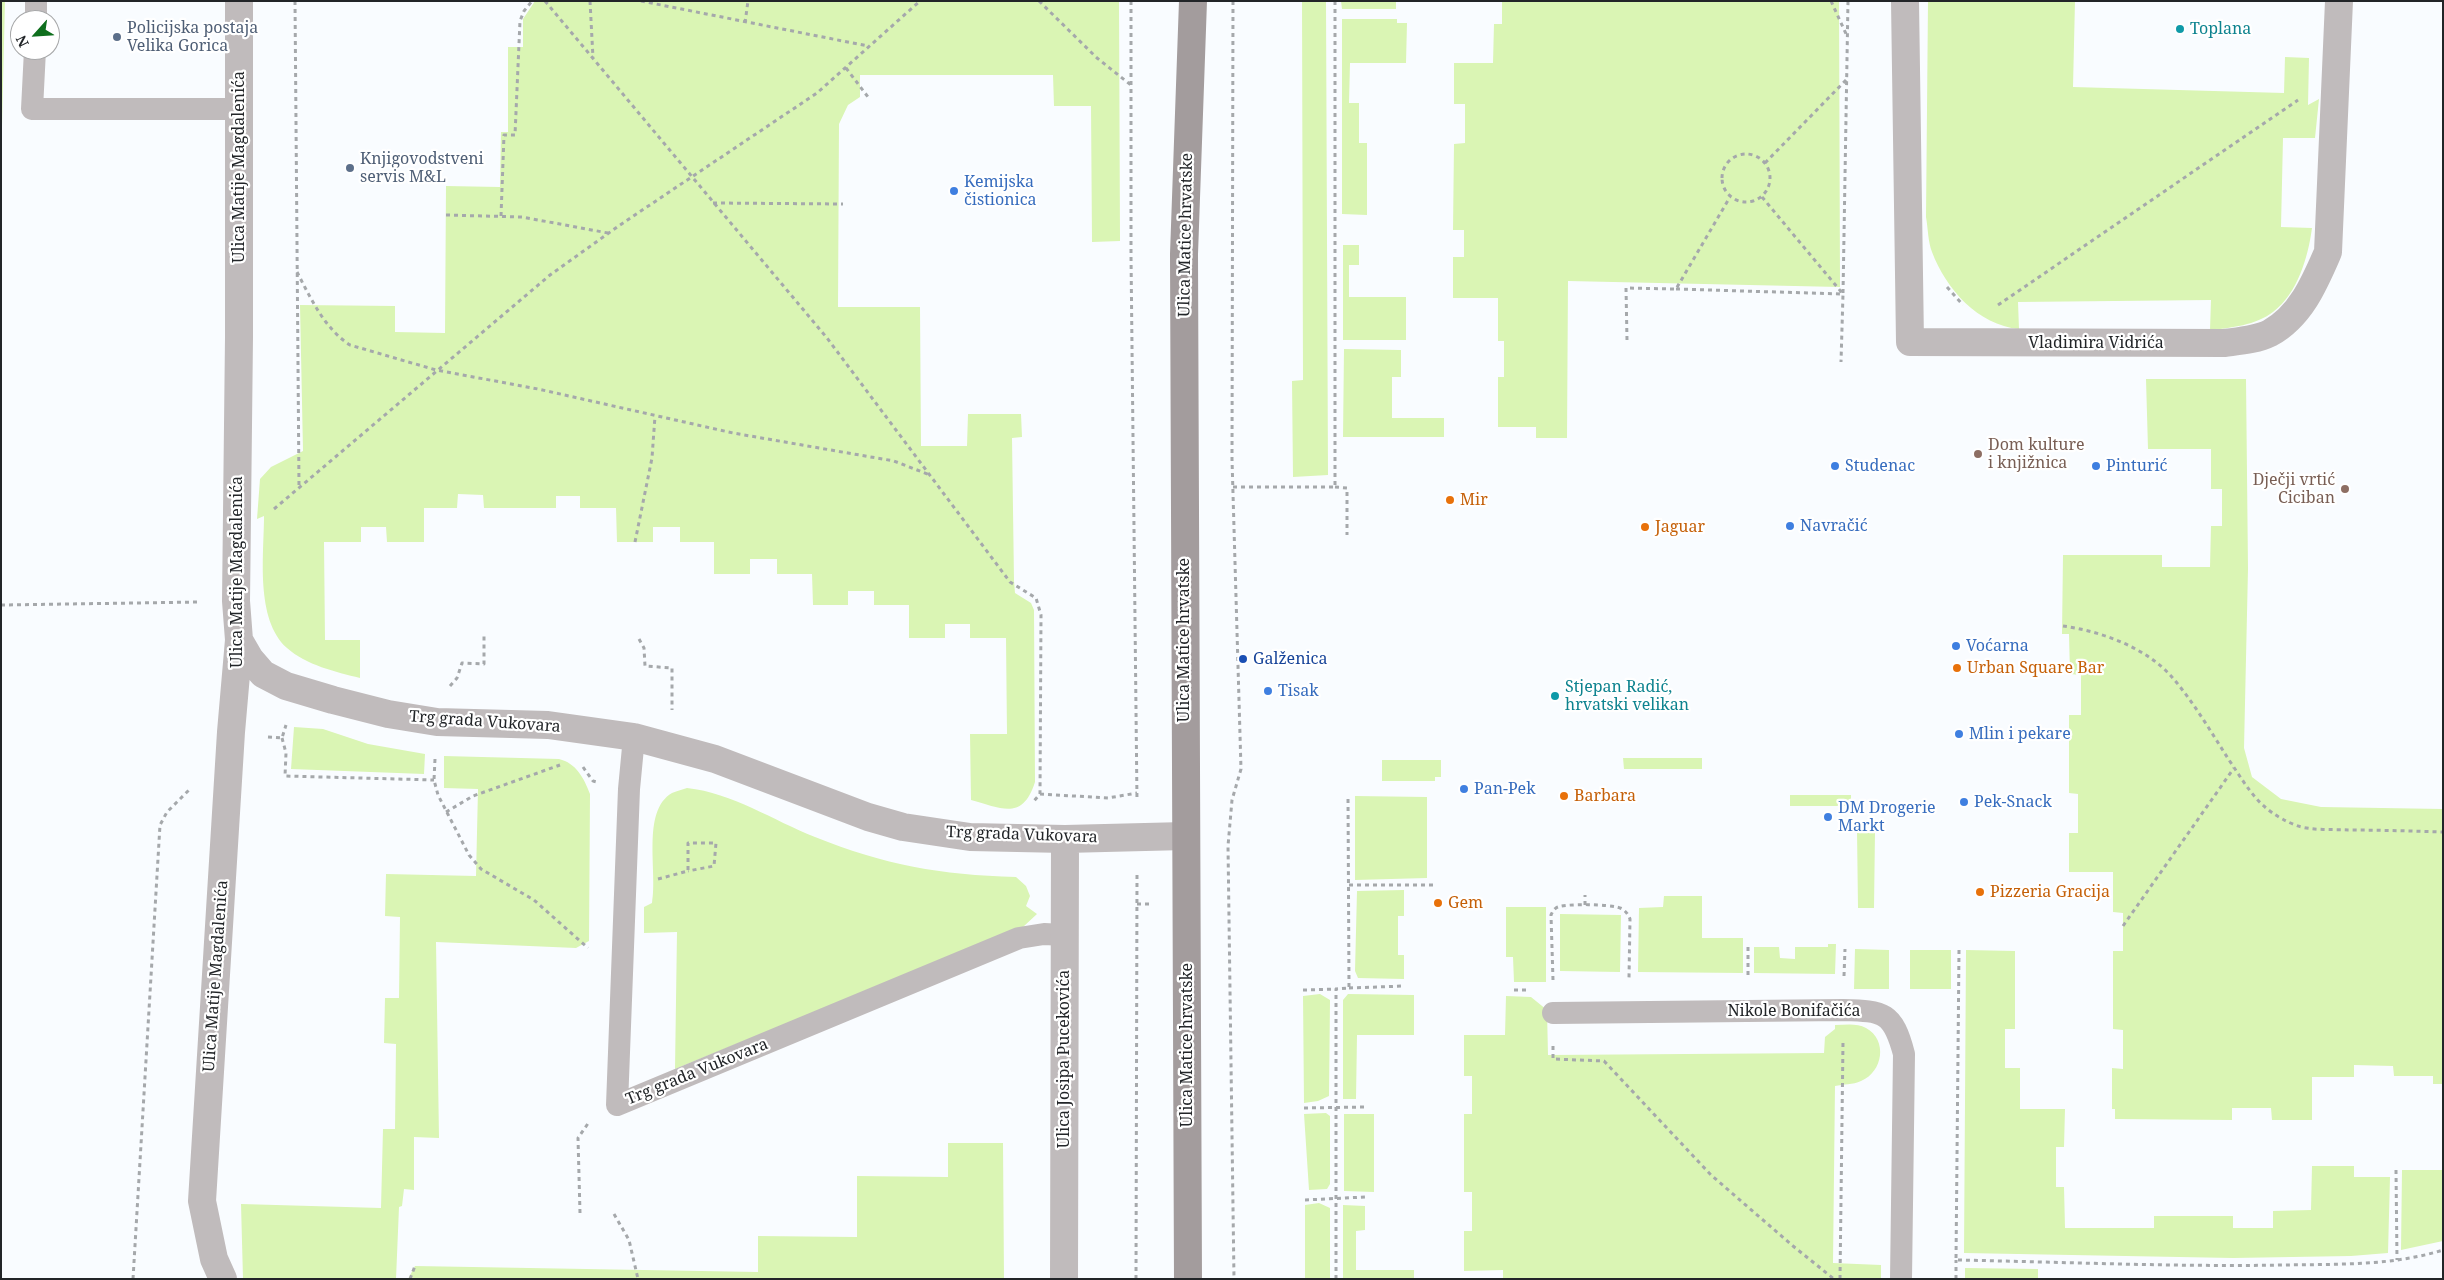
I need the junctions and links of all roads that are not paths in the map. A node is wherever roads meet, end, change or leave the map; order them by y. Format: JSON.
{"nodes":[{"id":1,"x":239,"y":1,"type":"edge"},
{"id":2,"x":1193,"y":1,"type":"edge"},
{"id":3,"x":1905,"y":1,"type":"edge"},
{"id":4,"x":2339,"y":1,"type":"edge"},
{"id":5,"x":34,"y":60,"type":"edge"},
{"id":6,"x":238,"y":109,"type":"junction"},
{"id":7,"x":238,"y":631,"type":"junction"},
{"id":8,"x":634,"y":737,"type":"junction"},
{"id":9,"x":1185,"y":836,"type":"junction"},
{"id":10,"x":1065,"y":839,"type":"junction"},
{"id":11,"x":1064,"y":935,"type":"junction"},
{"id":12,"x":1553,"y":1012,"type":"road end"},
{"id":13,"x":222,"y":1279,"type":"edge"},
{"id":14,"x":1064,"y":1279,"type":"edge"},
{"id":15,"x":1188,"y":1279,"type":"edge"},
{"id":16,"x":1901,"y":1279,"type":"edge"}],
"edges":[{"from":1,"to":6,"type":"street","name":"Ulica Matije Magdalenića"},
{"from":2,"to":9,"type":"main road","name":"Ulica Matice hrvatske"},
{"from":3,"to":4,"type":"street","name":"Vladimira Vidrića"},
{"from":5,"to":6,"type":"lane"},
{"from":6,"to":7,"type":"street","name":"Ulica Matije Magdalenića"},
{"from":7,"to":8,"type":"street","name":"Trg grada Vukovara"},
{"from":7,"to":13,"type":"street","name":"Ulica Matije Magdalenića"},
{"from":8,"to":10,"type":"street","name":"Trg grada Vukovara"},
{"from":8,"to":11,"type":"lane","name":"Trg grada Vukovara"},
{"from":9,"to":10,"type":"street","name":"Trg grada Vukovara"},
{"from":9,"to":15,"type":"main road","name":"Ulica Matice hrvatske"},
{"from":10,"to":11,"type":"street","name":"Ulica Josipa Pucekovića"},
{"from":11,"to":14,"type":"street","name":"Ulica Josipa Pucekovića"},
{"from":12,"to":16,"type":"lane","name":"Nikole Bonifačića"}]}
